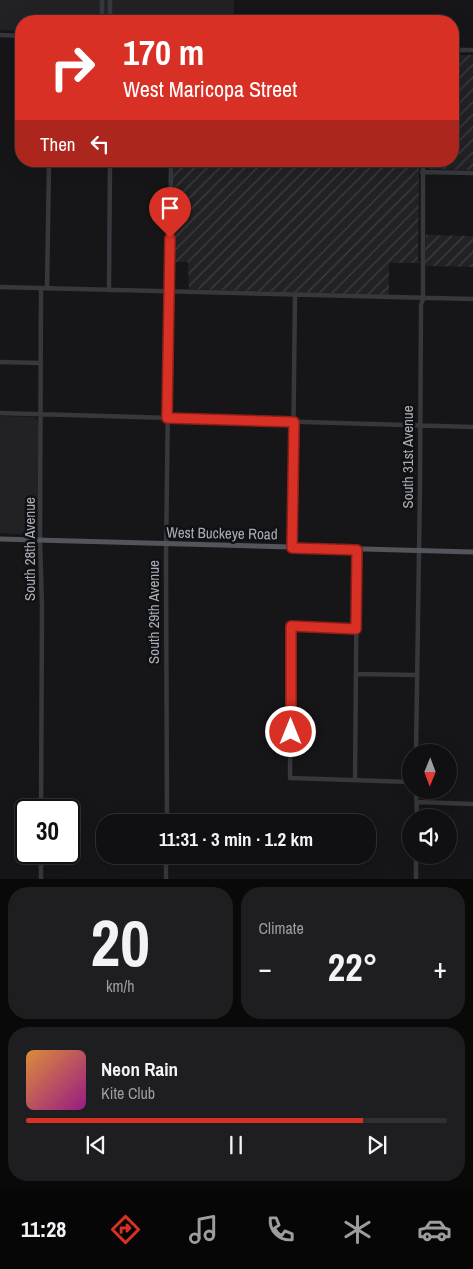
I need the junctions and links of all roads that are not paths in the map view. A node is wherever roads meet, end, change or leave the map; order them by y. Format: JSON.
{"nodes":[{"id":1,"x":102,"y":0,"type":"edge"},
{"id":2,"x":110,"y":0,"type":"edge"},
{"id":3,"x":102,"y":15,"type":"edge"},
{"id":4,"x":110,"y":15,"type":"edge"},
{"id":5,"x":0,"y":35,"type":"edge"},
{"id":6,"x":15,"y":36,"type":"edge"},
{"id":7,"x":459,"y":50,"type":"edge"},
{"id":8,"x":473,"y":50,"type":"edge"},
{"id":9,"x":49,"y":167,"type":"edge"},
{"id":10,"x":110,"y":167,"type":"edge"},
{"id":11,"x":171,"y":167,"type":"edge"},
{"id":12,"x":422,"y":167,"type":"edge"},
{"id":13,"x":422,"y":172,"type":"junction"},
{"id":14,"x":473,"y":173,"type":"edge"},
{"id":15,"x":0,"y":287,"type":"edge"},
{"id":16,"x":44,"y":288,"type":"junction"},
{"id":17,"x":109,"y":290,"type":"junction"},
{"id":18,"x":168,"y":292,"type":"junction"},
{"id":19,"x":295,"y":295,"type":"junction"},
{"id":20,"x":423,"y":299,"type":"junction"},
{"id":21,"x":473,"y":299,"type":"edge"},
{"id":22,"x":0,"y":362,"type":"edge"},
{"id":23,"x":41,"y":363,"type":"junction"},
{"id":24,"x":0,"y":413,"type":"edge"},
{"id":25,"x":41,"y":414,"type":"junction"},
{"id":26,"x":167,"y":418,"type":"junction"},
{"id":27,"x":294,"y":422,"type":"junction"},
{"id":28,"x":420,"y":426,"type":"junction"},
{"id":29,"x":473,"y":427,"type":"edge"},
{"id":30,"x":0,"y":539,"type":"edge"},
{"id":31,"x":40,"y":540,"type":"junction"},
{"id":32,"x":166,"y":545,"type":"junction"},
{"id":33,"x":292,"y":548,"type":"junction"},
{"id":34,"x":357,"y":550,"type":"junction"},
{"id":35,"x":418,"y":551,"type":"junction"},
{"id":36,"x":473,"y":552,"type":"edge"},
{"id":37,"x":356,"y":629,"type":"junction"},
{"id":38,"x":356,"y":674,"type":"junction"},
{"id":39,"x":417,"y":675,"type":"junction"},
{"id":40,"x":416,"y":744,"type":"edge"},
{"id":41,"x":355,"y":780,"type":"junction"},
{"id":42,"x":402,"y":782,"type":"edge"},
{"id":43,"x":41,"y":799,"type":"edge"},
{"id":44,"x":417,"y":799,"type":"edge"},
{"id":45,"x":417,"y":802,"type":"junction"},
{"id":46,"x":473,"y":804,"type":"edge"},
{"id":47,"x":417,"y":809,"type":"edge"},
{"id":48,"x":166,"y":814,"type":"edge"},
{"id":49,"x":41,"y":864,"type":"edge"},
{"id":50,"x":166,"y":864,"type":"edge"},
{"id":51,"x":416,"y":864,"type":"edge"},
{"id":52,"x":41,"y":879,"type":"edge"},
{"id":53,"x":166,"y":879,"type":"edge"},
{"id":54,"x":416,"y":879,"type":"edge"}],
"edges":[{"from":1,"to":3,"type":"street"},
{"from":2,"to":4,"type":"street"},
{"from":5,"to":6,"type":"street"},
{"from":7,"to":8,"type":"street"},
{"from":9,"to":16,"type":"street","name":"South 28th Avenue"},
{"from":10,"to":17,"type":"street"},
{"from":11,"to":18,"type":"street","name":"South 29th Avenue"},
{"from":12,"to":13,"type":"street","name":"South 31st Avenue"},
{"from":13,"to":14,"type":"street"},
{"from":13,"to":20,"type":"street","name":"South 31st Avenue"},
{"from":15,"to":16,"type":"street"},
{"from":16,"to":17,"type":"street"},
{"from":16,"to":23,"type":"street","name":"South 28th Avenue"},
{"from":17,"to":18,"type":"street"},
{"from":18,"to":19,"type":"street"},
{"from":18,"to":26,"type":"street","name":"South 29th Avenue"},
{"from":19,"to":20,"type":"street"},
{"from":19,"to":27,"type":"street"},
{"from":20,"to":21,"type":"street"},
{"from":20,"to":28,"type":"street","name":"South 31st Avenue"},
{"from":22,"to":23,"type":"street"},
{"from":23,"to":25,"type":"street","name":"South 28th Avenue"},
{"from":24,"to":25,"type":"street"},
{"from":25,"to":26,"type":"street"},
{"from":25,"to":31,"type":"street","name":"South 28th Avenue"},
{"from":26,"to":27,"type":"street"},
{"from":26,"to":32,"type":"street","name":"South 29th Avenue"},
{"from":27,"to":28,"type":"street"},
{"from":27,"to":33,"type":"street"},
{"from":28,"to":29,"type":"street"},
{"from":28,"to":35,"type":"street","name":"South 31st Avenue"},
{"from":30,"to":31,"type":"main road","name":"West Buckeye Road"},
{"from":31,"to":32,"type":"main road","name":"West Buckeye Road"},
{"from":31,"to":43,"type":"street","name":"South 28th Avenue"},
{"from":32,"to":33,"type":"main road","name":"West Buckeye Road"},
{"from":32,"to":48,"type":"street","name":"South 29th Avenue"},
{"from":33,"to":34,"type":"main road","name":"West Buckeye Road"},
{"from":34,"to":35,"type":"main road","name":"West Buckeye Road"},
{"from":34,"to":37,"type":"street"},
{"from":35,"to":36,"type":"main road","name":"West Buckeye Road"},
{"from":35,"to":39,"type":"street","name":"South 31st Avenue"},
{"from":37,"to":38,"type":"street"},
{"from":37,"to":41,"type":"street"},
{"from":38,"to":39,"type":"street"},
{"from":38,"to":41,"type":"street"},
{"from":39,"to":40,"type":"street","name":"South 31st Avenue"},
{"from":41,"to":42,"type":"street"},
{"from":44,"to":45,"type":"street"},
{"from":45,"to":46,"type":"street"},
{"from":45,"to":47,"type":"street"},
{"from":49,"to":52,"type":"street"},
{"from":50,"to":53,"type":"street"},
{"from":51,"to":54,"type":"street"}]}
